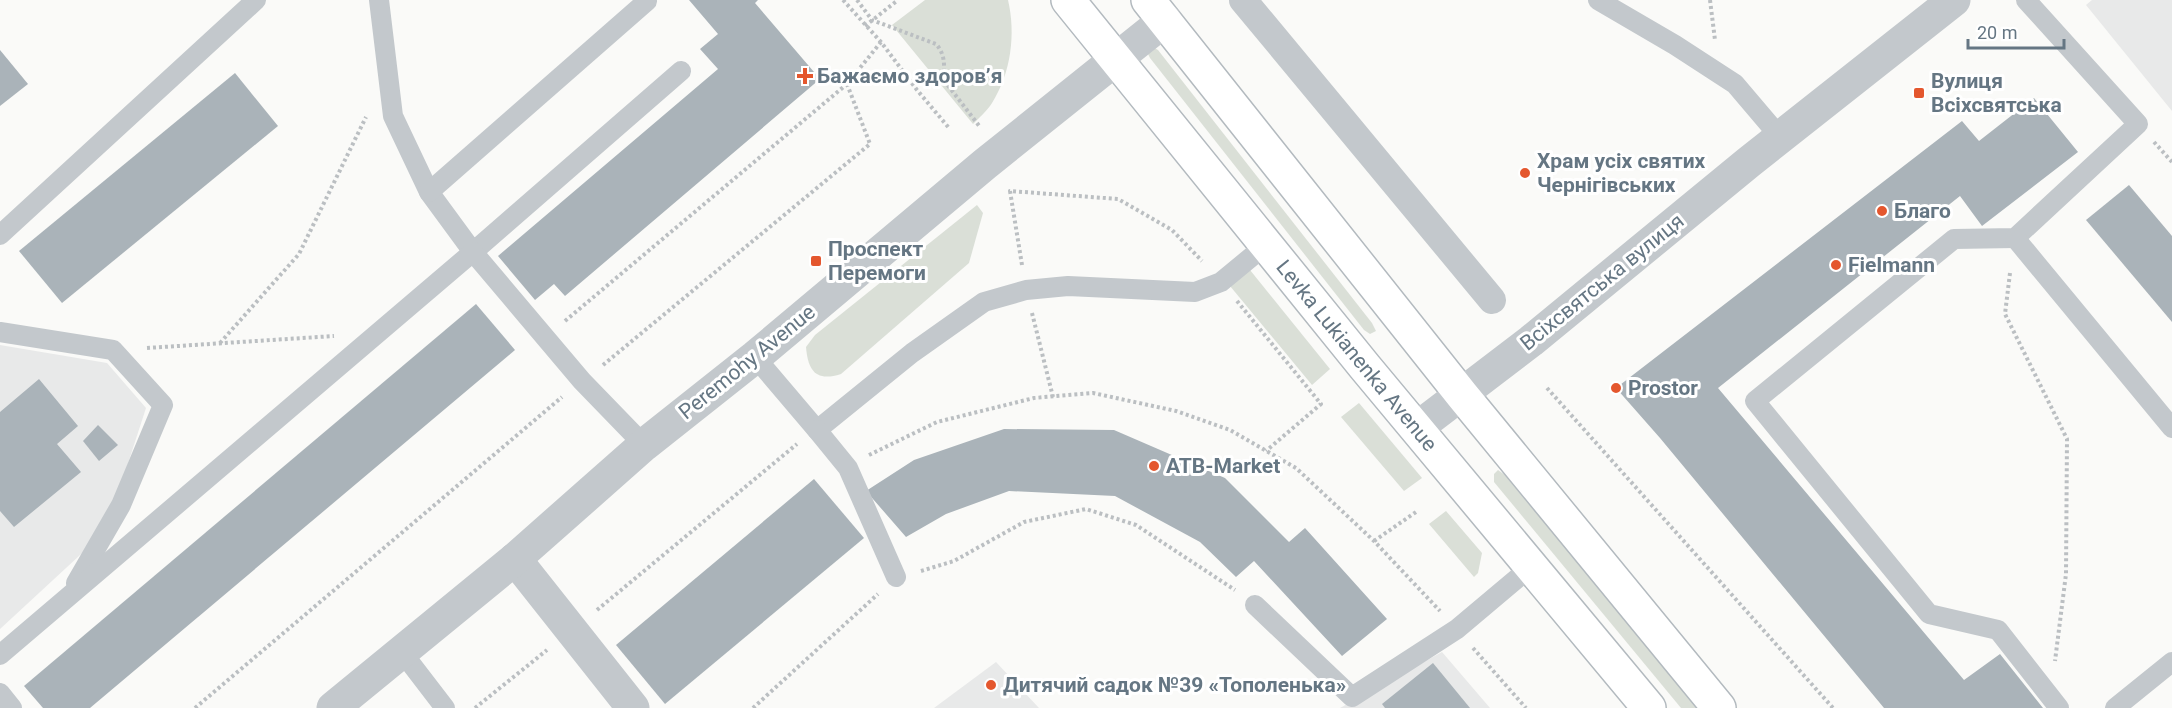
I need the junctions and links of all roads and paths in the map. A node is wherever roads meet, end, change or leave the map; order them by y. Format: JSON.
{"nodes":[{"id":1,"x":256,"y":0,"type":"edge"},
{"id":2,"x":379,"y":0,"type":"edge"},
{"id":3,"x":843,"y":0,"type":"edge"},
{"id":4,"x":856,"y":0,"type":"edge"},
{"id":5,"x":897,"y":0,"type":"edge"},
{"id":6,"x":1068,"y":0,"type":"edge"},
{"id":7,"x":1243,"y":0,"type":"edge"},
{"id":8,"x":1598,"y":0,"type":"edge"},
{"id":9,"x":1954,"y":0,"type":"edge"},
{"id":10,"x":2026,"y":0,"type":"edge"},
{"id":11,"x":647,"y":1,"type":"edge"},
{"id":12,"x":1156,"y":10,"type":"edge"},
{"id":13,"x":872,"y":20,"type":"junction"},
{"id":14,"x":865,"y":26,"type":"junction"},
{"id":15,"x":881,"y":42,"type":"junction"},
{"id":16,"x":1117,"y":59,"type":"junction"},
{"id":17,"x":681,"y":71,"type":"dead end"},
{"id":18,"x":387,"y":72,"type":"junction"},
{"id":19,"x":847,"y":84,"type":"junction"},
{"id":20,"x":949,"y":128,"type":"dead end"},
{"id":21,"x":1780,"y":137,"type":"junction"},
{"id":22,"x":1000,"y":153,"type":"junction"},
{"id":23,"x":429,"y":192,"type":"junction"},
{"id":24,"x":0,"y":235,"type":"edge"},
{"id":25,"x":2015,"y":238,"type":"junction"},
{"id":26,"x":1268,"y":244,"type":"junction"},
{"id":27,"x":473,"y":252,"type":"junction"},
{"id":28,"x":1492,"y":300,"type":"dead end"},
{"id":29,"x":0,"y":332,"type":"edge"},
{"id":30,"x":378,"y":333,"type":"junction"},
{"id":31,"x":546,"y":337,"type":"junction"},
{"id":32,"x":220,"y":343,"type":"junction"},
{"id":33,"x":113,"y":350,"type":"junction"},
{"id":34,"x":754,"y":357,"type":"junction"},
{"id":35,"x":602,"y":366,"type":"dead end"},
{"id":36,"x":582,"y":381,"type":"junction"},
{"id":37,"x":1546,"y":388,"type":"dead end"},
{"id":38,"x":1462,"y":394,"type":"junction"},
{"id":39,"x":1321,"y":404,"type":"dead end"},
{"id":40,"x":1417,"y":428,"type":"junction"},
{"id":41,"x":2172,"y":428,"type":"edge"},
{"id":42,"x":809,"y":435,"type":"junction"},
{"id":43,"x":644,"y":446,"type":"junction"},
{"id":44,"x":1266,"y":451,"type":"junction"},
{"id":45,"x":848,"y":468,"type":"junction"},
{"id":46,"x":1416,"y":512,"type":"dead end"},
{"id":47,"x":1374,"y":540,"type":"junction"},
{"id":48,"x":514,"y":559,"type":"junction"},
{"id":49,"x":1532,"y":566,"type":"junction"},
{"id":50,"x":897,"y":577,"type":"junction"},
{"id":51,"x":68,"y":597,"type":"junction"},
{"id":52,"x":1255,"y":604,"type":"joint"},
{"id":53,"x":1457,"y":629,"type":"junction"},
{"id":54,"x":571,"y":631,"type":"junction"},
{"id":55,"x":402,"y":652,"type":"junction"},
{"id":56,"x":0,"y":655,"type":"edge"},
{"id":57,"x":2172,"y":662,"type":"edge"},
{"id":58,"x":0,"y":693,"type":"edge"},
{"id":59,"x":2055,"y":703,"type":"edge"},
{"id":60,"x":12,"y":708,"type":"edge"},
{"id":61,"x":195,"y":708,"type":"edge"},
{"id":62,"x":333,"y":708,"type":"edge"},
{"id":63,"x":445,"y":708,"type":"edge"},
{"id":64,"x":475,"y":708,"type":"edge"},
{"id":65,"x":633,"y":708,"type":"edge"},
{"id":66,"x":753,"y":708,"type":"edge"},
{"id":67,"x":1526,"y":708,"type":"edge"},
{"id":68,"x":1649,"y":708,"type":"edge"},
{"id":69,"x":1719,"y":708,"type":"edge"},
{"id":70,"x":1833,"y":708,"type":"edge"},
{"id":71,"x":2115,"y":708,"type":"edge"}],
"edges":[{"from":1,"to":24,"type":"lane"},
{"from":2,"to":18,"type":"lane"},
{"from":3,"to":14,"type":"path"},
{"from":4,"to":13,"type":"path"},
{"from":5,"to":13,"type":"path"},
{"from":6,"to":16,"type":"main road","name":"Levka Lukianenka Avenue"},
{"from":7,"to":28,"type":"street"},
{"from":8,"to":21,"type":"lane"},
{"from":9,"to":21,"type":"street","name":"Всіхсвятська вулиця"},
{"from":10,"to":25,"type":"lane"},
{"from":11,"to":23,"type":"lane"},
{"from":12,"to":16,"type":"street","name":"Peremohy Avenue"},
{"from":12,"to":38,"type":"main road"},
{"from":13,"to":14,"type":"path"},
{"from":13,"to":22,"type":"path"},
{"from":14,"to":15,"type":"path"},
{"from":15,"to":19,"type":"path"},
{"from":15,"to":20,"type":"path"},
{"from":16,"to":22,"type":"street","name":"Peremohy Avenue"},
{"from":16,"to":26,"type":"main road","name":"Levka Lukianenka Avenue"},
{"from":17,"to":27,"type":"lane"},
{"from":18,"to":23,"type":"lane"},
{"from":18,"to":32,"type":"path"},
{"from":19,"to":31,"type":"path"},
{"from":19,"to":35,"type":"path"},
{"from":21,"to":38,"type":"street","name":"Всіхсвятська вулиця"},
{"from":22,"to":34,"type":"street","name":"Peremohy Avenue"},
{"from":23,"to":27,"type":"lane"},
{"from":25,"to":41,"type":"lane"},
{"from":25,"to":59,"type":"path"},
{"from":25,"to":59,"type":"lane"},
{"from":26,"to":40,"type":"main road","name":"Levka Lukianenka Avenue"},
{"from":26,"to":42,"type":"lane"},
{"from":27,"to":30,"type":"lane"},
{"from":27,"to":31,"type":"lane"},
{"from":29,"to":33,"type":"lane"},
{"from":30,"to":32,"type":"path"},
{"from":30,"to":51,"type":"lane"},
{"from":31,"to":36,"type":"lane"},
{"from":32,"to":33,"type":"path"},
{"from":33,"to":51,"type":"lane"},
{"from":34,"to":42,"type":"lane"},
{"from":34,"to":43,"type":"street","name":"Peremohy Avenue"},
{"from":36,"to":43,"type":"lane"},
{"from":36,"to":61,"type":"path"},
{"from":37,"to":70,"type":"path"},
{"from":38,"to":40,"type":"street","name":"Всіхсвятська вулиця"},
{"from":38,"to":69,"type":"main road"},
{"from":39,"to":44,"type":"path"},
{"from":40,"to":49,"type":"main road","name":"Levka Lukianenka Avenue"},
{"from":42,"to":45,"type":"lane"},
{"from":42,"to":54,"type":"path"},
{"from":43,"to":48,"type":"street","name":"Peremohy Avenue"},
{"from":44,"to":45,"type":"path"},
{"from":44,"to":47,"type":"path"},
{"from":45,"to":50,"type":"lane"},
{"from":46,"to":47,"type":"path"},
{"from":47,"to":53,"type":"path"},
{"from":48,"to":54,"type":"street"},
{"from":48,"to":55,"type":"street","name":"Peremohy Avenue"},
{"from":49,"to":53,"type":"lane"},
{"from":49,"to":68,"type":"main road","name":"Levka Lukianenka Avenue"},
{"from":50,"to":52,"type":"path"},
{"from":50,"to":66,"type":"path"},
{"from":51,"to":56,"type":"lane"},
{"from":52,"to":53,"type":"lane"},
{"from":53,"to":67,"type":"path"},
{"from":54,"to":64,"type":"path"},
{"from":54,"to":65,"type":"street"},
{"from":55,"to":62,"type":"street","name":"Peremohy Avenue"},
{"from":55,"to":63,"type":"lane"},
{"from":57,"to":71,"type":"lane"},
{"from":58,"to":60,"type":"lane"}]}
